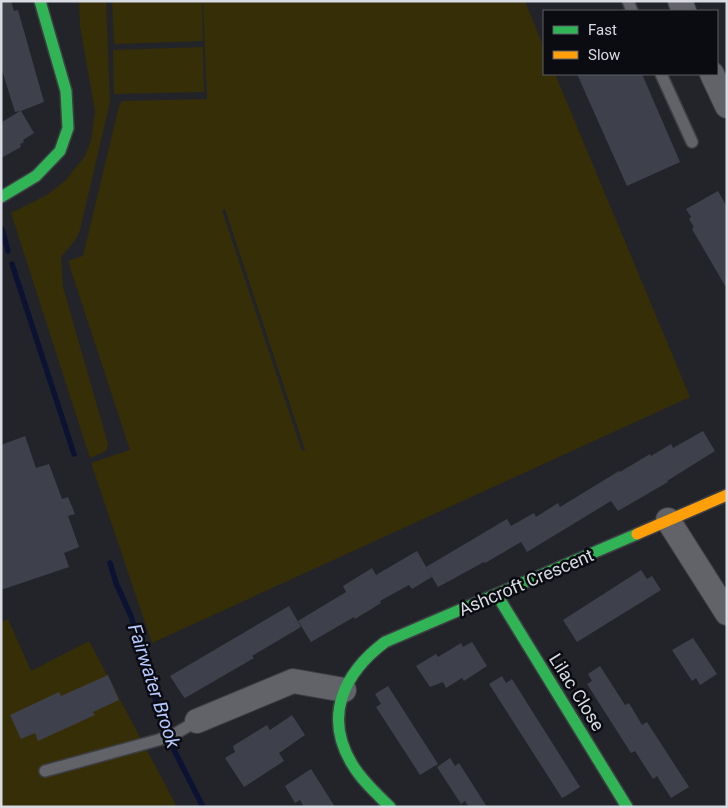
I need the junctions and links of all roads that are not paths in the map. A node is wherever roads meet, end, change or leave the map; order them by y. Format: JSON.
{"nodes":[{"id":1,"x":40,"y":1,"type":"edge"},
{"id":2,"x":661,"y":75,"type":"edge"},
{"id":3,"x":712,"y":75,"type":"edge"},
{"id":4,"x":727,"y":106,"type":"edge"},
{"id":5,"x":692,"y":142,"type":"dead end"},
{"id":6,"x":1,"y":197,"type":"edge"},
{"id":7,"x":727,"y":495,"type":"edge"},
{"id":8,"x":668,"y":520,"type":"junction"},
{"id":9,"x":497,"y":595,"type":"junction"},
{"id":10,"x":727,"y":613,"type":"edge"},
{"id":11,"x":344,"y":690,"type":"junction"},
{"id":12,"x":197,"y":721,"type":"joint"},
{"id":13,"x":45,"y":771,"type":"dead end"},
{"id":14,"x":390,"y":807,"type":"edge"},
{"id":15,"x":627,"y":807,"type":"edge"}],
"edges":[{"from":1,"to":6,"type":"street"},
{"from":2,"to":5,"type":"lane"},
{"from":3,"to":4,"type":"street"},
{"from":7,"to":8,"type":"street","name":"Ashcroft Crescent"},
{"from":8,"to":9,"type":"street","name":"Ashcroft Crescent"},
{"from":8,"to":10,"type":"street"},
{"from":9,"to":11,"type":"street","name":"Ashcroft Crescent"},
{"from":9,"to":15,"type":"street","name":"Lilac Close"},
{"from":11,"to":12,"type":"street"},
{"from":11,"to":14,"type":"street","name":"Ashcroft Crescent"},
{"from":12,"to":13,"type":"lane"}]}
